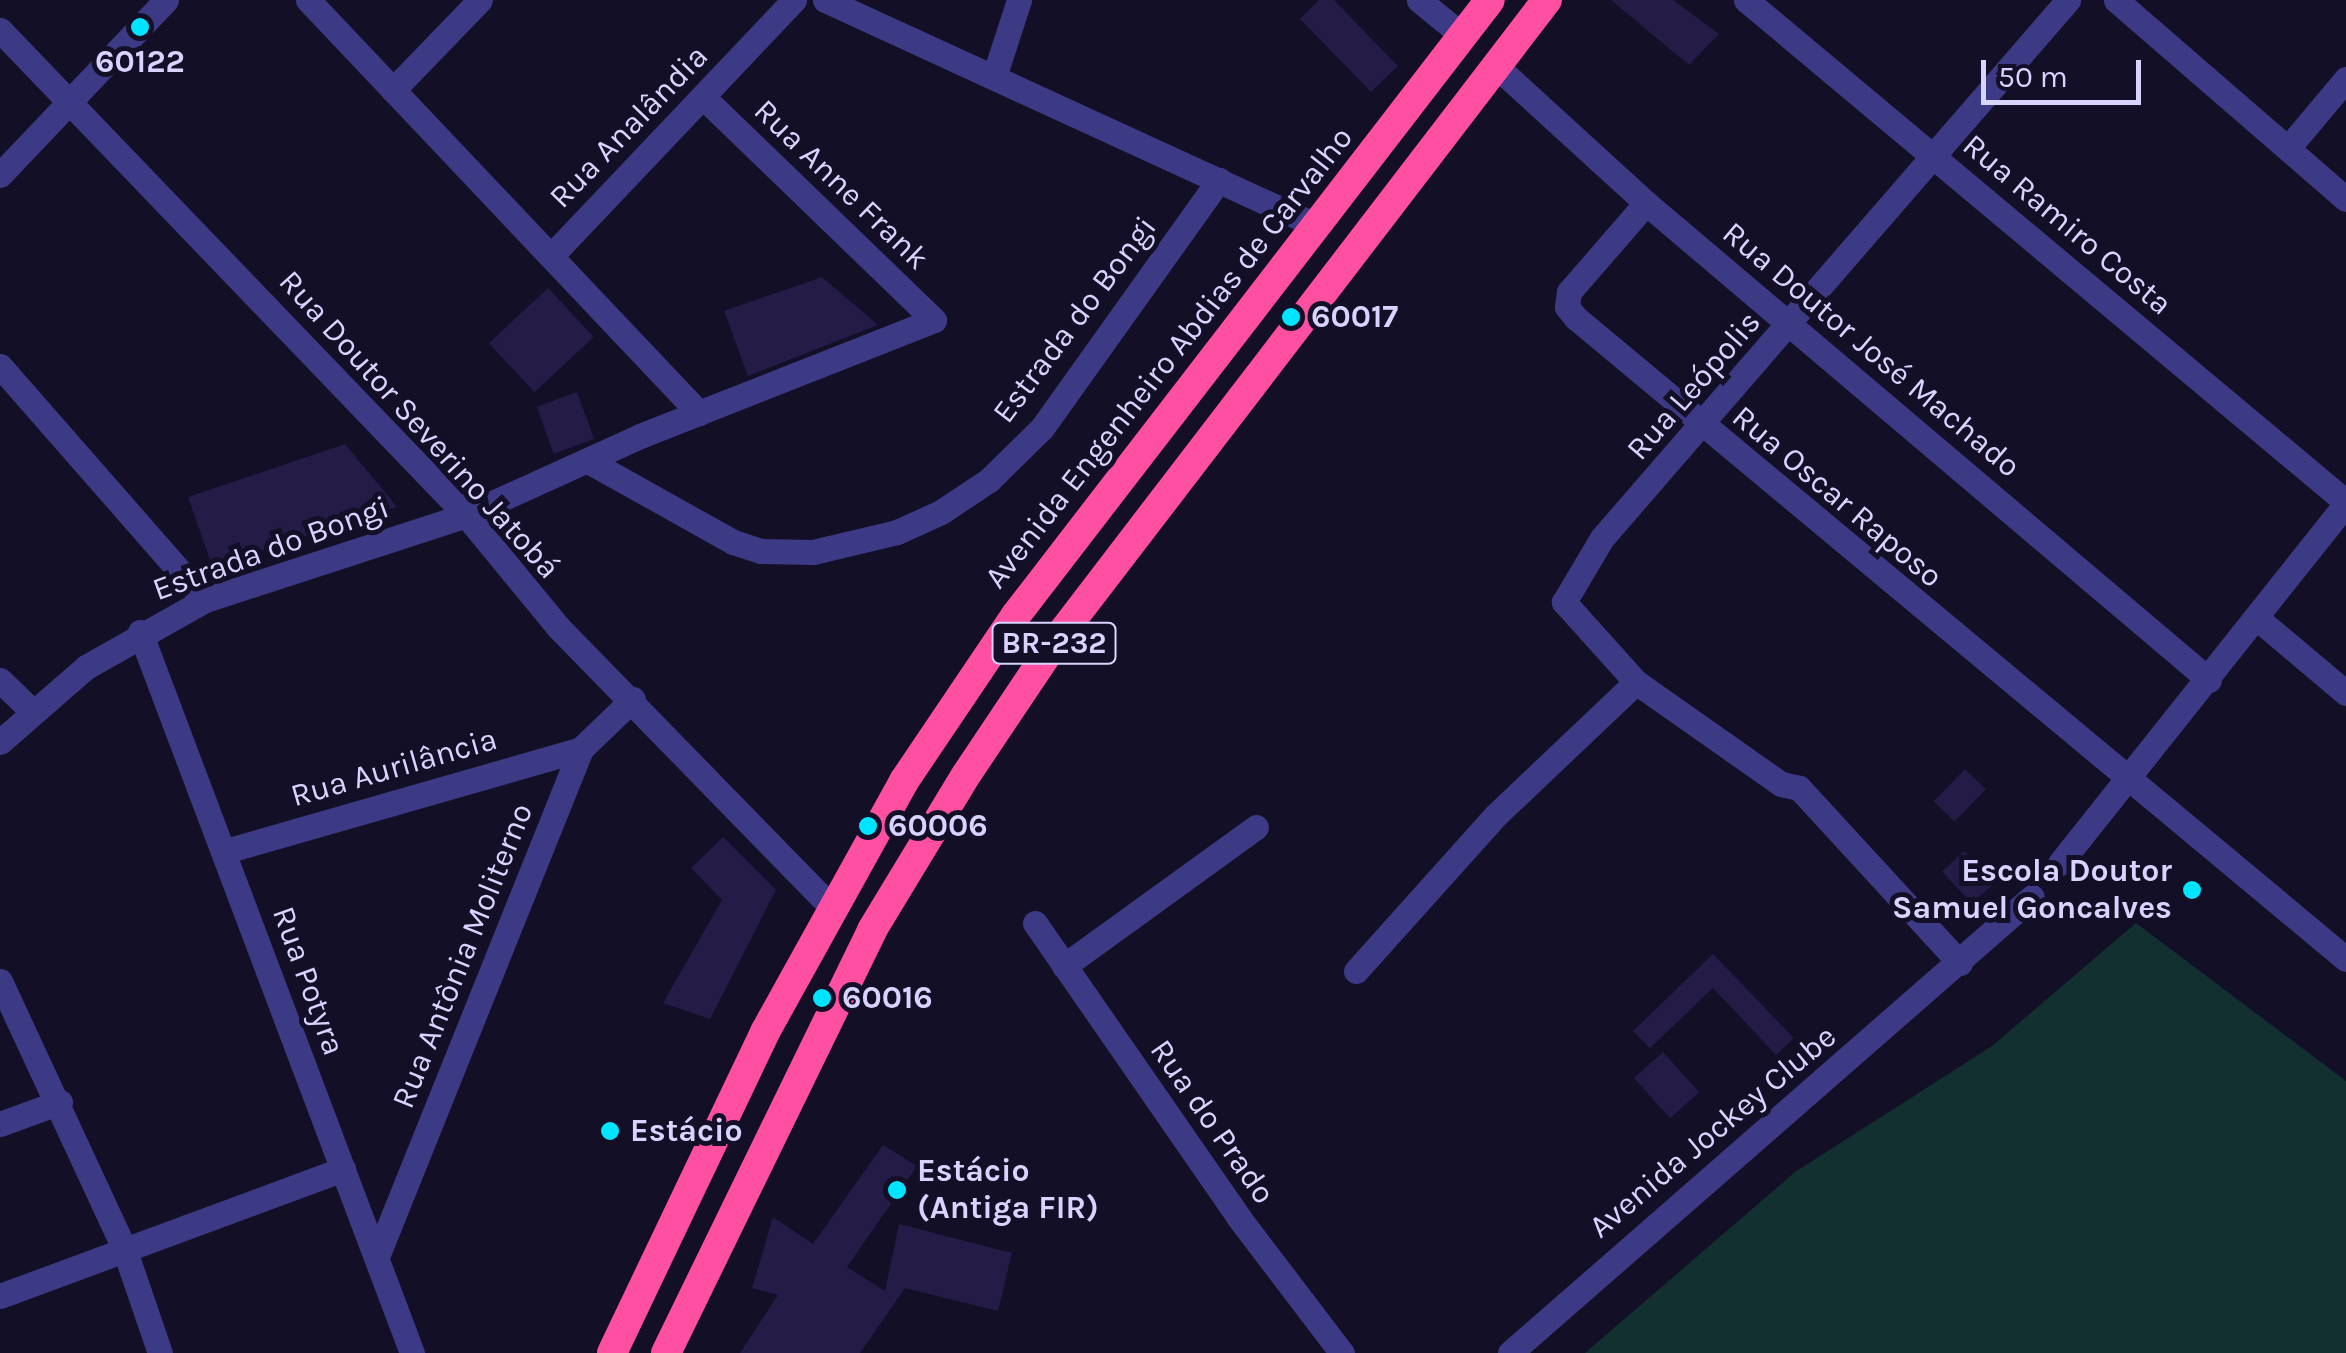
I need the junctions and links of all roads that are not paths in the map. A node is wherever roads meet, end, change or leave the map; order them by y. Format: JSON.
{"nodes":[{"id":1,"x":166,"y":0,"type":"edge"},
{"id":2,"x":308,"y":0,"type":"edge"},
{"id":3,"x":480,"y":0,"type":"edge"},
{"id":4,"x":794,"y":0,"type":"edge"},
{"id":5,"x":825,"y":0,"type":"edge"},
{"id":6,"x":1020,"y":0,"type":"edge"},
{"id":7,"x":1419,"y":0,"type":"edge"},
{"id":8,"x":1490,"y":0,"type":"edge"},
{"id":9,"x":1547,"y":0,"type":"edge"},
{"id":10,"x":1746,"y":0,"type":"edge"},
{"id":11,"x":2068,"y":0,"type":"edge"},
{"id":12,"x":2116,"y":0,"type":"edge"},
{"id":13,"x":0,"y":30,"type":"edge"},
{"id":14,"x":1463,"y":36,"type":"junction"},
{"id":15,"x":1496,"y":66,"type":"junction"},
{"id":16,"x":994,"y":77,"type":"junction"},
{"id":17,"x":2346,"y":79,"type":"edge"},
{"id":18,"x":393,"y":90,"type":"junction"},
{"id":19,"x":703,"y":97,"type":"junction"},
{"id":20,"x":72,"y":100,"type":"junction"},
{"id":21,"x":2288,"y":148,"type":"junction"},
{"id":22,"x":1935,"y":156,"type":"junction"},
{"id":23,"x":0,"y":175,"type":"edge"},
{"id":24,"x":1219,"y":180,"type":"junction"},
{"id":25,"x":2346,"y":199,"type":"edge"},
{"id":26,"x":1646,"y":202,"type":"junction"},
{"id":27,"x":1315,"y":225,"type":"junction"},
{"id":28,"x":551,"y":256,"type":"junction"},
{"id":29,"x":934,"y":320,"type":"joint"},
{"id":30,"x":1792,"y":324,"type":"junction"},
{"id":31,"x":0,"y":366,"type":"edge"},
{"id":32,"x":699,"y":413,"type":"junction"},
{"id":33,"x":1700,"y":424,"type":"junction"},
{"id":34,"x":590,"y":462,"type":"junction"},
{"id":35,"x":2346,"y":503,"type":"edge"},
{"id":36,"x":466,"y":515,"type":"junction"},
{"id":37,"x":206,"y":600,"type":"junction"},
{"id":38,"x":2258,"y":619,"type":"junction"},
{"id":39,"x":140,"y":632,"type":"junction"},
{"id":40,"x":0,"y":680,"type":"edge"},
{"id":41,"x":2209,"y":680,"type":"junction"},
{"id":42,"x":1636,"y":682,"type":"junction"},
{"id":43,"x":2346,"y":693,"type":"edge"},
{"id":44,"x":633,"y":698,"type":"junction"},
{"id":45,"x":33,"y":712,"type":"junction"},
{"id":46,"x":0,"y":742,"type":"edge"},
{"id":47,"x":581,"y":749,"type":"junction"},
{"id":48,"x":2126,"y":780,"type":"junction"},
{"id":49,"x":1256,"y":827,"type":"dead end"},
{"id":50,"x":226,"y":850,"type":"junction"},
{"id":51,"x":2060,"y":864,"type":"dead end"},
{"id":52,"x":2032,"y":897,"type":"dead end"},
{"id":53,"x":831,"y":907,"type":"junction"},
{"id":54,"x":1035,"y":924,"type":"dead end"},
{"id":55,"x":2346,"y":959,"type":"edge"},
{"id":56,"x":1960,"y":963,"type":"junction"},
{"id":57,"x":1064,"y":966,"type":"junction"},
{"id":58,"x":1356,"y":971,"type":"dead end"},
{"id":59,"x":0,"y":982,"type":"edge"},
{"id":60,"x":60,"y":1102,"type":"junction"},
{"id":61,"x":0,"y":1124,"type":"edge"},
{"id":62,"x":343,"y":1169,"type":"junction"},
{"id":63,"x":124,"y":1248,"type":"junction"},
{"id":64,"x":378,"y":1254,"type":"junction"},
{"id":65,"x":0,"y":1296,"type":"edge"},
{"id":66,"x":160,"y":1353,"type":"edge"},
{"id":67,"x":412,"y":1353,"type":"edge"},
{"id":68,"x":612,"y":1353,"type":"edge"},
{"id":69,"x":666,"y":1353,"type":"edge"},
{"id":70,"x":1342,"y":1353,"type":"edge"},
{"id":71,"x":1510,"y":1353,"type":"edge"}],
"edges":[{"from":1,"to":20,"type":"street"},
{"from":2,"to":18,"type":"street"},
{"from":3,"to":18,"type":"street"},
{"from":4,"to":19,"type":"street","name":"Rua Analândia"},
{"from":5,"to":16,"type":"street"},
{"from":6,"to":16,"type":"street"},
{"from":7,"to":14,"type":"street"},
{"from":8,"to":14,"type":"highway","name":"Avenida Engenheiro Abdias de Carvalho","number":"BR-232"},
{"from":9,"to":15,"type":"highway","number":"BR-232"},
{"from":10,"to":22,"type":"street","name":"Rua Ramiro Costa"},
{"from":11,"to":22,"type":"street","name":"Rua Leópolis"},
{"from":12,"to":21,"type":"street"},
{"from":13,"to":20,"type":"street","name":"Rua Doutor Severino Jatobá"},
{"from":14,"to":27,"type":"highway","name":"Avenida Engenheiro Abdias de Carvalho","number":"BR-232"},
{"from":15,"to":26,"type":"street","name":"Rua Doutor José Machado"},
{"from":15,"to":69,"type":"highway","number":"BR-232"},
{"from":16,"to":24,"type":"street"},
{"from":17,"to":21,"type":"street"},
{"from":18,"to":28,"type":"street"},
{"from":19,"to":28,"type":"street","name":"Rua Analândia"},
{"from":19,"to":29,"type":"street","name":"Rua Anne Frank"},
{"from":20,"to":23,"type":"street"},
{"from":20,"to":36,"type":"street","name":"Rua Doutor Severino Jatobá"},
{"from":21,"to":25,"type":"street"},
{"from":22,"to":30,"type":"street","name":"Rua Leópolis"},
{"from":22,"to":35,"type":"street","name":"Rua Ramiro Costa"},
{"from":24,"to":27,"type":"street"},
{"from":24,"to":34,"type":"street","name":"Estrada do Bongi"},
{"from":26,"to":30,"type":"street","name":"Rua Doutor José Machado"},
{"from":26,"to":33,"type":"street","name":"Rua Oscar Raposo"},
{"from":27,"to":53,"type":"highway","name":"Avenida Engenheiro Abdias de Carvalho","number":"BR-232"},
{"from":28,"to":32,"type":"street"},
{"from":29,"to":32,"type":"street","name":"Estrada do Bongi"},
{"from":30,"to":33,"type":"street","name":"Rua Leópolis"},
{"from":30,"to":41,"type":"street","name":"Rua Doutor José Machado"},
{"from":31,"to":37,"type":"street"},
{"from":32,"to":34,"type":"street","name":"Estrada do Bongi"},
{"from":33,"to":42,"type":"street","name":"Rua Leópolis"},
{"from":33,"to":48,"type":"street","name":"Rua Oscar Raposo"},
{"from":34,"to":36,"type":"street","name":"Estrada do Bongi"},
{"from":35,"to":38,"type":"street"},
{"from":36,"to":37,"type":"street","name":"Estrada do Bongi"},
{"from":36,"to":44,"type":"street","name":"Rua Doutor Severino Jatobá"},
{"from":37,"to":39,"type":"street","name":"Estrada do Bongi"},
{"from":38,"to":41,"type":"street"},
{"from":38,"to":43,"type":"street"},
{"from":39,"to":45,"type":"street","name":"Estrada do Bongi"},
{"from":39,"to":50,"type":"street","name":"Rua Potyra"},
{"from":40,"to":45,"type":"street"},
{"from":41,"to":48,"type":"street"},
{"from":42,"to":56,"type":"street"},
{"from":42,"to":58,"type":"street"},
{"from":44,"to":47,"type":"street","name":"Rua Antônia Moliterno"},
{"from":44,"to":53,"type":"street","name":"Rua Doutor Severino Jatobá"},
{"from":45,"to":46,"type":"street","name":"Estrada do Bongi"},
{"from":47,"to":50,"type":"street","name":"Rua Aurilância"},
{"from":47,"to":64,"type":"street","name":"Rua Antônia Moliterno"},
{"from":48,"to":51,"type":"street"},
{"from":48,"to":55,"type":"street","name":"Rua Oscar Raposo"},
{"from":49,"to":57,"type":"street"},
{"from":50,"to":62,"type":"street","name":"Rua Potyra"},
{"from":52,"to":56,"type":"street","name":"Avenida Jockey Clube"},
{"from":53,"to":68,"type":"highway","name":"Avenida Engenheiro Abdias de Carvalho","number":"BR-232"},
{"from":54,"to":57,"type":"street","name":"Rua do Prado"},
{"from":56,"to":71,"type":"street","name":"Avenida Jockey Clube"},
{"from":57,"to":70,"type":"street","name":"Rua do Prado"},
{"from":59,"to":60,"type":"street"},
{"from":60,"to":61,"type":"street"},
{"from":60,"to":63,"type":"street"},
{"from":62,"to":63,"type":"street"},
{"from":62,"to":64,"type":"street","name":"Rua Potyra"},
{"from":63,"to":65,"type":"street"},
{"from":63,"to":66,"type":"street"},
{"from":64,"to":67,"type":"street","name":"Rua Potyra"}]}
